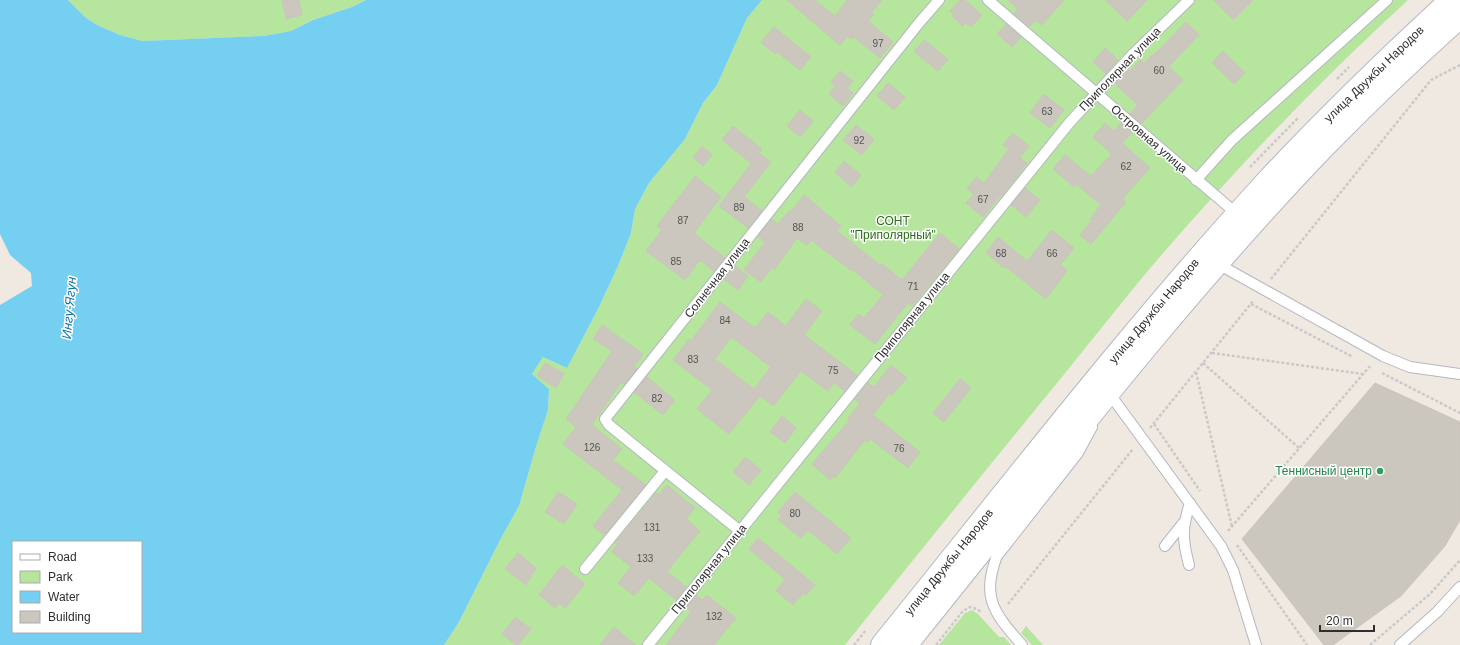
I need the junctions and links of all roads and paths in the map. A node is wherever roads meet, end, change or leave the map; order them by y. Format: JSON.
{"nodes":[{"id":1,"x":939,"y":0,"type":"edge"},
{"id":2,"x":988,"y":0,"type":"edge"},
{"id":3,"x":1189,"y":0,"type":"edge"},
{"id":4,"x":1387,"y":0,"type":"edge"},
{"id":5,"x":1450,"y":0,"type":"edge"},
{"id":6,"x":1460,"y":17,"type":"edge"},
{"id":7,"x":1460,"y":65,"type":"edge"},
{"id":8,"x":1096,"y":94,"type":"junction"},
{"id":9,"x":1196,"y":180,"type":"junction"},
{"id":10,"x":1237,"y":214,"type":"junction"},
{"id":11,"x":1218,"y":264,"type":"junction"},
{"id":12,"x":1262,"y":289,"type":"junction"},
{"id":13,"x":1211,"y":353,"type":"junction"},
{"id":14,"x":1203,"y":363,"type":"junction"},
{"id":15,"x":1370,"y":366,"type":"dead end"},
{"id":16,"x":1196,"y":371,"type":"junction"},
{"id":17,"x":1363,"y":374,"type":"junction"},
{"id":18,"x":1460,"y":374,"type":"edge"},
{"id":19,"x":1109,"y":393,"type":"junction"},
{"id":20,"x":1142,"y":438,"type":"junction"},
{"id":21,"x":1299,"y":448,"type":"junction"},
{"id":22,"x":665,"y":471,"type":"junction"},
{"id":23,"x":1190,"y":503,"type":"junction"},
{"id":24,"x":1014,"y":511,"type":"junction"},
{"id":25,"x":1184,"y":522,"type":"junction"},
{"id":26,"x":1232,"y":527,"type":"junction"},
{"id":27,"x":740,"y":531,"type":"junction"},
{"id":28,"x":1228,"y":532,"type":"dead end"},
{"id":29,"x":1165,"y":546,"type":"dead end"},
{"id":30,"x":997,"y":556,"type":"junction"},
{"id":31,"x":1460,"y":560,"type":"edge"},
{"id":32,"x":1190,"y":565,"type":"dead end"},
{"id":33,"x":585,"y":569,"type":"dead end"},
{"id":34,"x":1460,"y":587,"type":"edge"},
{"id":35,"x":985,"y":616,"type":"dead end"},
{"id":36,"x":1007,"y":628,"type":"junction"},
{"id":37,"x":648,"y":645,"type":"edge"},
{"id":38,"x":882,"y":645,"type":"edge"},
{"id":39,"x":906,"y":645,"type":"edge"},
{"id":40,"x":936,"y":645,"type":"edge"},
{"id":41,"x":1022,"y":645,"type":"edge"},
{"id":42,"x":1256,"y":645,"type":"edge"},
{"id":43,"x":1370,"y":645,"type":"edge"},
{"id":44,"x":1400,"y":645,"type":"edge"}],
"edges":[{"from":1,"to":22,"type":"lane","name":"Солнечная улица"},
{"from":2,"to":8,"type":"lane","name":"Островная улица"},
{"from":3,"to":8,"type":"lane","name":"Приполярная улица"},
{"from":4,"to":9,"type":"lane"},
{"from":5,"to":10,"type":"main road","name":"улица Дружбы Народов"},
{"from":6,"to":11,"type":"main road","name":"улица Дружбы Народов"},
{"from":7,"to":12,"type":"path"},
{"from":8,"to":9,"type":"lane","name":"Островная улица"},
{"from":8,"to":27,"type":"lane","name":"Приполярная улица"},
{"from":9,"to":10,"type":"lane","name":"Островная улица"},
{"from":10,"to":38,"type":"main road","name":"улица Дружбы Народов"},
{"from":11,"to":12,"type":"lane"},
{"from":11,"to":19,"type":"main road","name":"улица Дружбы Народов"},
{"from":12,"to":13,"type":"path"},
{"from":12,"to":18,"type":"lane"},
{"from":13,"to":14,"type":"path"},
{"from":13,"to":17,"type":"path"},
{"from":14,"to":16,"type":"path"},
{"from":14,"to":21,"type":"path"},
{"from":15,"to":17,"type":"path"},
{"from":16,"to":20,"type":"path"},
{"from":16,"to":26,"type":"path"},
{"from":17,"to":21,"type":"path"},
{"from":19,"to":20,"type":"lane"},
{"from":19,"to":24,"type":"main road","name":"улица Дружбы Народов"},
{"from":19,"to":30,"type":"lane"},
{"from":20,"to":23,"type":"lane"},
{"from":20,"to":36,"type":"path"},
{"from":21,"to":26,"type":"path"},
{"from":22,"to":27,"type":"lane","name":"Солнечная улица"},
{"from":22,"to":33,"type":"lane"},
{"from":23,"to":25,"type":"lane"},
{"from":23,"to":42,"type":"lane"},
{"from":24,"to":30,"type":"lane"},
{"from":24,"to":39,"type":"main road","name":"улица Дружбы Народов"},
{"from":25,"to":29,"type":"lane"},
{"from":25,"to":32,"type":"lane"},
{"from":26,"to":28,"type":"path"},
{"from":27,"to":37,"type":"lane","name":"Приполярная улица"},
{"from":30,"to":36,"type":"lane"},
{"from":31,"to":43,"type":"path"},
{"from":34,"to":44,"type":"lane"},
{"from":35,"to":40,"type":"path"},
{"from":36,"to":41,"type":"lane"}]}
